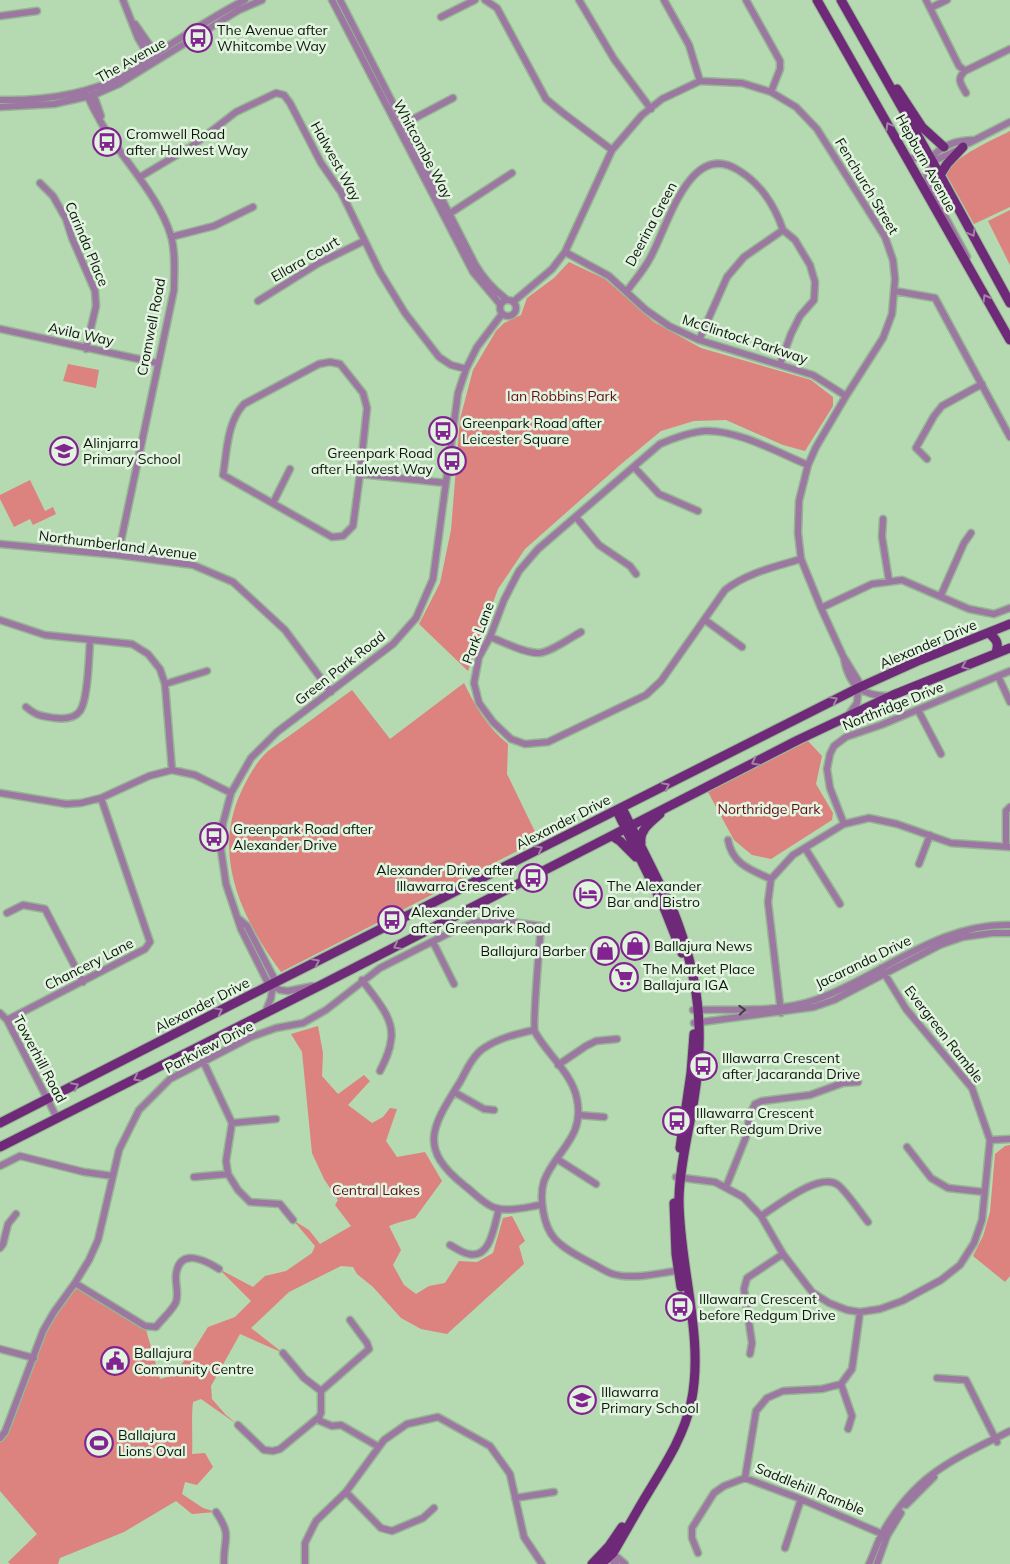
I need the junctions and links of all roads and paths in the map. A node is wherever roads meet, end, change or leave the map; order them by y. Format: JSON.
{"nodes":[{"id":1,"x":124,"y":0,"type":"edge"},
{"id":2,"x":245,"y":0,"type":"edge"},
{"id":3,"x":262,"y":0,"type":"edge"},
{"id":4,"x":332,"y":0,"type":"edge"},
{"id":5,"x":340,"y":0,"type":"edge"},
{"id":6,"x":475,"y":0,"type":"edge"},
{"id":7,"x":485,"y":0,"type":"edge"},
{"id":8,"x":579,"y":0,"type":"edge"},
{"id":9,"x":664,"y":0,"type":"edge"},
{"id":10,"x":746,"y":0,"type":"edge"},
{"id":11,"x":818,"y":0,"type":"edge"},
{"id":12,"x":841,"y":0,"type":"edge"},
{"id":13,"x":926,"y":0,"type":"edge"},
{"id":14,"x":947,"y":0,"type":"edge"},
{"id":15,"x":930,"y":8,"type":"junction"},
{"id":16,"x":38,"y":12,"type":"dead end"},
{"id":17,"x":0,"y":16,"type":"edge"},
{"id":18,"x":441,"y":17,"type":"dead end"},
{"id":19,"x":133,"y":21,"type":"junction"},
{"id":20,"x":1010,"y":49,"type":"edge"},
{"id":21,"x":158,"y":56,"type":"junction"},
{"id":22,"x":873,"y":57,"type":"junction"},
{"id":23,"x":151,"y":61,"type":"junction"},
{"id":24,"x":965,"y":71,"type":"junction"},
{"id":25,"x":700,"y":81,"type":"junction"},
{"id":26,"x":771,"y":92,"type":"junction"},
{"id":27,"x":90,"y":93,"type":"junction"},
{"id":28,"x":966,"y":93,"type":"dead end"},
{"id":29,"x":453,"y":98,"type":"dead end"},
{"id":30,"x":0,"y":100,"type":"edge"},
{"id":31,"x":0,"y":107,"type":"edge"},
{"id":32,"x":650,"y":109,"type":"junction"},
{"id":33,"x":1010,"y":122,"type":"edge"},
{"id":34,"x":400,"y":126,"type":"junction"},
{"id":35,"x":972,"y":140,"type":"junction"},
{"id":36,"x":964,"y":147,"type":"junction"},
{"id":37,"x":944,"y":148,"type":"junction"},
{"id":38,"x":612,"y":150,"type":"junction"},
{"id":39,"x":908,"y":158,"type":"junction"},
{"id":40,"x":930,"y":160,"type":"junction"},
{"id":41,"x":512,"y":173,"type":"dead end"},
{"id":42,"x":940,"y":175,"type":"junction"},
{"id":43,"x":140,"y":177,"type":"junction"},
{"id":44,"x":40,"y":183,"type":"dead end"},
{"id":45,"x":253,"y":207,"type":"dead end"},
{"id":46,"x":447,"y":215,"type":"junction"},
{"id":47,"x":783,"y":230,"type":"junction"},
{"id":48,"x":171,"y":237,"type":"junction"},
{"id":49,"x":364,"y":241,"type":"junction"},
{"id":50,"x":565,"y":252,"type":"junction"},
{"id":51,"x":968,"y":267,"type":"junction"},
{"id":52,"x":627,"y":291,"type":"junction"},
{"id":53,"x":895,"y":292,"type":"junction"},
{"id":54,"x":258,"y":301,"type":"dead end"},
{"id":55,"x":503,"y":302,"type":"junction"},
{"id":56,"x":513,"y":302,"type":"junction"},
{"id":57,"x":1010,"y":302,"type":"edge"},
{"id":58,"x":502,"y":314,"type":"junction"},
{"id":59,"x":0,"y":329,"type":"edge"},
{"id":60,"x":698,"y":340,"type":"junction"},
{"id":61,"x":1010,"y":340,"type":"edge"},
{"id":62,"x":86,"y":349,"type":"junction"},
{"id":63,"x":157,"y":363,"type":"junction"},
{"id":64,"x":780,"y":364,"type":"junction"},
{"id":65,"x":466,"y":369,"type":"junction"},
{"id":66,"x":982,"y":384,"type":"junction"},
{"id":67,"x":846,"y":396,"type":"junction"},
{"id":68,"x":1010,"y":437,"type":"edge"},
{"id":69,"x":927,"y":459,"type":"dead end"},
{"id":70,"x":808,"y":465,"type":"junction"},
{"id":71,"x":634,"y":467,"type":"junction"},
{"id":72,"x":290,"y":469,"type":"dead end"},
{"id":73,"x":360,"y":474,"type":"junction"},
{"id":74,"x":446,"y":484,"type":"junction"},
{"id":75,"x":273,"y":503,"type":"junction"},
{"id":76,"x":698,"y":512,"type":"dead end"},
{"id":77,"x":576,"y":517,"type":"junction"},
{"id":78,"x":883,"y":519,"type":"dead end"},
{"id":79,"x":971,"y":533,"type":"dead end"},
{"id":80,"x":0,"y":544,"type":"edge"},
{"id":81,"x":118,"y":555,"type":"junction"},
{"id":82,"x":801,"y":559,"type":"junction"},
{"id":83,"x":636,"y":574,"type":"dead end"},
{"id":84,"x":889,"y":581,"type":"junction"},
{"id":85,"x":941,"y":595,"type":"junction"},
{"id":86,"x":821,"y":608,"type":"junction"},
{"id":87,"x":1010,"y":608,"type":"edge"},
{"id":88,"x":0,"y":620,"type":"edge"},
{"id":89,"x":705,"y":620,"type":"junction"},
{"id":90,"x":1010,"y":624,"type":"edge"},
{"id":91,"x":581,"y":632,"type":"dead end"},
{"id":92,"x":988,"y":633,"type":"junction"},
{"id":93,"x":490,"y":637,"type":"junction"},
{"id":94,"x":90,"y":641,"type":"junction"},
{"id":95,"x":742,"y":647,"type":"dead end"},
{"id":96,"x":1010,"y":648,"type":"edge"},
{"id":97,"x":996,"y":653,"type":"junction"},
{"id":98,"x":207,"y":671,"type":"dead end"},
{"id":99,"x":1010,"y":671,"type":"edge"},
{"id":100,"x":998,"y":676,"type":"junction"},
{"id":101,"x":165,"y":684,"type":"junction"},
{"id":102,"x":858,"y":688,"type":"junction"},
{"id":103,"x":331,"y":692,"type":"junction"},
{"id":104,"x":893,"y":695,"type":"junction"},
{"id":105,"x":1010,"y":702,"type":"edge"},
{"id":106,"x":26,"y":707,"type":"dead end"},
{"id":107,"x":918,"y":710,"type":"junction"},
{"id":108,"x":847,"y":717,"type":"junction"},
{"id":109,"x":941,"y":754,"type":"dead end"},
{"id":110,"x":172,"y":770,"type":"junction"},
{"id":111,"x":0,"y":793,"type":"edge"},
{"id":112,"x":231,"y":793,"type":"junction"},
{"id":113,"x":101,"y":798,"type":"junction"},
{"id":114,"x":668,"y":807,"type":"junction"},
{"id":115,"x":1010,"y":807,"type":"edge"},
{"id":116,"x":619,"y":809,"type":"junction"},
{"id":117,"x":844,"y":824,"type":"junction"},
{"id":118,"x":628,"y":827,"type":"junction"},
{"id":119,"x":930,"y":835,"type":"junction"},
{"id":120,"x":612,"y":836,"type":"junction"},
{"id":121,"x":728,"y":840,"type":"dead end"},
{"id":122,"x":1008,"y":846,"type":"edge"},
{"id":123,"x":642,"y":847,"type":"junction"},
{"id":124,"x":805,"y":848,"type":"junction"},
{"id":125,"x":919,"y":864,"type":"dead end"},
{"id":126,"x":644,"y":868,"type":"junction"},
{"id":127,"x":771,"y":879,"type":"junction"},
{"id":128,"x":840,"y":904,"type":"dead end"},
{"id":129,"x":7,"y":912,"type":"dead end"},
{"id":130,"x":1010,"y":925,"type":"edge"},
{"id":131,"x":1010,"y":933,"type":"edge"},
{"id":132,"x":433,"y":942,"type":"junction"},
{"id":133,"x":883,"y":971,"type":"junction"},
{"id":134,"x":362,"y":980,"type":"junction"},
{"id":135,"x":83,"y":982,"type":"junction"},
{"id":136,"x":272,"y":984,"type":"junction"},
{"id":137,"x":454,"y":984,"type":"dead end"},
{"id":138,"x":321,"y":985,"type":"junction"},
{"id":139,"x":696,"y":1010,"type":"junction"},
{"id":140,"x":781,"y":1010,"type":"junction"},
{"id":141,"x":0,"y":1013,"type":"edge"},
{"id":142,"x":265,"y":1013,"type":"junction"},
{"id":143,"x":7,"y":1020,"type":"junction"},
{"id":144,"x":697,"y":1023,"type":"junction"},
{"id":145,"x":534,"y":1030,"type":"junction"},
{"id":146,"x":617,"y":1038,"type":"dead end"},
{"id":147,"x":203,"y":1061,"type":"junction"},
{"id":148,"x":558,"y":1065,"type":"junction"},
{"id":149,"x":380,"y":1071,"type":"dead end"},
{"id":150,"x":858,"y":1082,"type":"dead end"},
{"id":151,"x":454,"y":1092,"type":"junction"},
{"id":152,"x":48,"y":1100,"type":"junction"},
{"id":153,"x":494,"y":1110,"type":"dead end"},
{"id":154,"x":578,"y":1115,"type":"junction"},
{"id":155,"x":56,"y":1118,"type":"junction"},
{"id":156,"x":604,"y":1118,"type":"dead end"},
{"id":157,"x":276,"y":1119,"type":"dead end"},
{"id":158,"x":0,"y":1123,"type":"edge"},
{"id":159,"x":232,"y":1123,"type":"junction"},
{"id":160,"x":1010,"y":1139,"type":"edge"},
{"id":161,"x":990,"y":1140,"type":"junction"},
{"id":162,"x":0,"y":1147,"type":"edge"},
{"id":163,"x":907,"y":1147,"type":"dead end"},
{"id":164,"x":557,"y":1159,"type":"junction"},
{"id":165,"x":0,"y":1166,"type":"edge"},
{"id":166,"x":228,"y":1174,"type":"junction"},
{"id":167,"x":113,"y":1176,"type":"junction"},
{"id":168,"x":194,"y":1177,"type":"dead end"},
{"id":169,"x":678,"y":1177,"type":"junction"},
{"id":170,"x":596,"y":1184,"type":"dead end"},
{"id":171,"x":726,"y":1187,"type":"junction"},
{"id":172,"x":984,"y":1192,"type":"junction"},
{"id":173,"x":541,"y":1205,"type":"junction"},
{"id":174,"x":500,"y":1209,"type":"junction"},
{"id":175,"x":16,"y":1214,"type":"dead end"},
{"id":176,"x":761,"y":1216,"type":"junction"},
{"id":177,"x":293,"y":1220,"type":"dead end"},
{"id":178,"x":868,"y":1222,"type":"dead end"},
{"id":179,"x":450,"y":1245,"type":"dead end"},
{"id":180,"x":0,"y":1248,"type":"edge"},
{"id":181,"x":783,"y":1254,"type":"junction"},
{"id":182,"x":219,"y":1269,"type":"dead end"},
{"id":183,"x":682,"y":1270,"type":"junction"},
{"id":184,"x":75,"y":1283,"type":"junction"},
{"id":185,"x":860,"y":1312,"type":"junction"},
{"id":186,"x":350,"y":1320,"type":"dead end"},
{"id":187,"x":0,"y":1349,"type":"edge"},
{"id":188,"x":283,"y":1353,"type":"dead end"},
{"id":189,"x":750,"y":1354,"type":"dead end"},
{"id":190,"x":34,"y":1358,"type":"junction"},
{"id":191,"x":937,"y":1378,"type":"dead end"},
{"id":192,"x":841,"y":1384,"type":"junction"},
{"id":193,"x":321,"y":1392,"type":"junction"},
{"id":194,"x":319,"y":1417,"type":"junction"},
{"id":195,"x":238,"y":1425,"type":"dead end"},
{"id":196,"x":848,"y":1430,"type":"dead end"},
{"id":197,"x":1010,"y":1431,"type":"edge"},
{"id":198,"x":1010,"y":1435,"type":"edge"},
{"id":199,"x":0,"y":1438,"type":"edge"},
{"id":200,"x":996,"y":1440,"type":"junction"},
{"id":201,"x":379,"y":1447,"type":"junction"},
{"id":202,"x":745,"y":1478,"type":"junction"},
{"id":203,"x":346,"y":1492,"type":"junction"},
{"id":204,"x":554,"y":1492,"type":"dead end"},
{"id":205,"x":515,"y":1498,"type":"junction"},
{"id":206,"x":801,"y":1498,"type":"junction"},
{"id":207,"x":434,"y":1508,"type":"dead end"},
{"id":208,"x":216,"y":1512,"type":"dead end"},
{"id":209,"x":885,"y":1534,"type":"junction"},
{"id":210,"x":785,"y":1548,"type":"dead end"},
{"id":211,"x":698,"y":1553,"type":"dead end"},
{"id":212,"x":606,"y":1555,"type":"edge"},
{"id":213,"x":224,"y":1564,"type":"edge"},
{"id":214,"x":306,"y":1564,"type":"edge"},
{"id":215,"x":542,"y":1564,"type":"edge"},
{"id":216,"x":592,"y":1564,"type":"edge"},
{"id":217,"x":616,"y":1564,"type":"edge"},
{"id":218,"x":625,"y":1564,"type":"edge"},
{"id":219,"x":869,"y":1564,"type":"edge"},
{"id":220,"x":877,"y":1564,"type":"edge"}],
"edges":[{"from":1,"to":19,"type":"street"},
{"from":2,"to":21,"type":"street","name":"The Avenue"},
{"from":3,"to":21,"type":"street","name":"The Avenue"},
{"from":4,"to":34,"type":"street","name":"Whitcombe Way"},
{"from":5,"to":34,"type":"street","name":"Whitcombe Way"},
{"from":6,"to":18,"type":"street"},
{"from":7,"to":38,"type":"street"},
{"from":8,"to":32,"type":"street"},
{"from":9,"to":25,"type":"street"},
{"from":10,"to":26,"type":"street"},
{"from":39,"to":11,"type":"main road","name":"Hepburn Avenue","one_way":true},
{"from":12,"to":22,"type":"main road","name":"Hepburn Avenue"},
{"from":13,"to":15,"type":"street"},
{"from":14,"to":15,"type":"street"},
{"from":15,"to":24,"type":"street"},
{"from":16,"to":17,"type":"street"},
{"from":19,"to":21,"type":"street"},
{"from":19,"to":23,"type":"street"},
{"from":20,"to":24,"type":"street"},
{"from":21,"to":23,"type":"street","name":"The Avenue"},
{"from":22,"to":37,"type":"main road"},
{"from":22,"to":40,"type":"main road","name":"Hepburn Avenue"},
{"from":23,"to":27,"type":"street","name":"The Avenue"},
{"from":24,"to":28,"type":"street"},
{"from":25,"to":26,"type":"street","name":"Fenchurch Street"},
{"from":25,"to":32,"type":"street","name":"Fenchurch Street"},
{"from":26,"to":53,"type":"street","name":"Fenchurch Street"},
{"from":27,"to":30,"type":"street","name":"The Avenue"},
{"from":27,"to":31,"type":"street","name":"The Avenue"},
{"from":27,"to":43,"type":"street","name":"Cromwell Road"},
{"from":29,"to":34,"type":"street"},
{"from":32,"to":38,"type":"street","name":"Fenchurch Street"},
{"from":33,"to":35,"type":"street"},
{"from":34,"to":46,"type":"street","name":"Whitcombe Way"},
{"from":35,"to":36,"type":"street"},
{"from":35,"to":37,"type":"street"},
{"from":36,"to":40,"type":"street"},
{"from":36,"to":42,"type":"main road"},
{"from":37,"to":40,"type":"street"},
{"from":38,"to":50,"type":"street","name":"Fenchurch Street"},
{"from":39,"to":40,"type":"street"},
{"from":39,"to":51,"type":"main road","name":"Hepburn Avenue"},
{"from":40,"to":42,"type":"main road","name":"Hepburn Avenue"},
{"from":40,"to":51,"type":"street"},
{"from":41,"to":46,"type":"street"},
{"from":42,"to":57,"type":"main road","name":"Hepburn Avenue","one_way":true},
{"from":43,"to":48,"type":"street","name":"Cromwell Road"},
{"from":43,"to":49,"type":"street","name":"Halwest Way"},
{"from":44,"to":62,"type":"street","name":"Carinda Place"},
{"from":45,"to":48,"type":"street"},
{"from":46,"to":55,"type":"street","name":"Whitcombe Way"},
{"from":47,"to":52,"type":"street","name":"Deerina Green"},
{"from":47,"to":60,"type":"street"},
{"from":47,"to":64,"type":"street"},
{"from":48,"to":63,"type":"street","name":"Cromwell Road"},
{"from":49,"to":54,"type":"street","name":"Ellara Court"},
{"from":49,"to":65,"type":"street","name":"Halwest Way"},
{"from":50,"to":52,"type":"street","name":"McClintock Parkway"},
{"from":50,"to":56,"type":"street","name":"Fenchurch Street"},
{"from":61,"to":51,"type":"main road","name":"Hepburn Avenue","one_way":true},
{"from":52,"to":60,"type":"street","name":"McClintock Parkway"},
{"from":53,"to":66,"type":"street"},
{"from":53,"to":67,"type":"street","name":"Fenchurch Street"},
{"from":55,"to":56,"type":"street","name":"Whitcombe Way"},
{"from":55,"to":58,"type":"street"},
{"from":56,"to":58,"type":"street"},
{"from":58,"to":65,"type":"street","name":"Green Park Road"},
{"from":59,"to":62,"type":"street","name":"Avila Way"},
{"from":60,"to":64,"type":"street","name":"McClintock Parkway"},
{"from":62,"to":63,"type":"street","name":"Avila Way"},
{"from":63,"to":81,"type":"street","name":"Cromwell Road"},
{"from":64,"to":67,"type":"street","name":"McClintock Parkway"},
{"from":65,"to":74,"type":"street","name":"Green Park Road"},
{"from":66,"to":68,"type":"street"},
{"from":66,"to":69,"type":"street"},
{"from":67,"to":70,"type":"street","name":"Fenchurch Street"},
{"from":70,"to":71,"type":"street","name":"Park Lane"},
{"from":70,"to":82,"type":"street","name":"Fenchurch Street"},
{"from":71,"to":76,"type":"street"},
{"from":71,"to":77,"type":"street","name":"Park Lane"},
{"from":72,"to":75,"type":"street"},
{"from":73,"to":74,"type":"street"},
{"from":73,"to":75,"type":"street"},
{"from":73,"to":75,"type":"street"},
{"from":74,"to":103,"type":"street","name":"Green Park Road"},
{"from":77,"to":83,"type":"street"},
{"from":77,"to":93,"type":"street","name":"Park Lane"},
{"from":78,"to":84,"type":"street"},
{"from":79,"to":85,"type":"street"},
{"from":80,"to":81,"type":"street","name":"Northumberland Avenue"},
{"from":81,"to":103,"type":"street","name":"Northumberland Avenue"},
{"from":82,"to":86,"type":"street","name":"Fenchurch Street"},
{"from":82,"to":89,"type":"street","name":"Park Lane"},
{"from":84,"to":85,"type":"street"},
{"from":84,"to":86,"type":"street"},
{"from":85,"to":87,"type":"street"},
{"from":86,"to":102,"type":"street","name":"Fenchurch Street"},
{"from":88,"to":94,"type":"street"},
{"from":89,"to":93,"type":"street","name":"Park Lane"},
{"from":89,"to":95,"type":"street"},
{"from":90,"to":92,"type":"main road","name":"Alexander Drive"},
{"from":91,"to":93,"type":"street"},
{"from":92,"to":97,"type":"main road"},
{"from":92,"to":102,"type":"main road","name":"Alexander Drive"},
{"from":94,"to":101,"type":"street"},
{"from":94,"to":106,"type":"street"},
{"from":96,"to":97,"type":"main road"},
{"from":97,"to":104,"type":"main road","one_way":true},
{"from":98,"to":101,"type":"street"},
{"from":99,"to":100,"type":"street","name":"Northridge Drive"},
{"from":100,"to":105,"type":"street"},
{"from":100,"to":107,"type":"street","name":"Northridge Drive"},
{"from":101,"to":110,"type":"street"},
{"from":102,"to":104,"type":"street"},
{"from":102,"to":108,"type":"street"},
{"from":116,"to":102,"type":"main road","name":"Alexander Drive","one_way":true},
{"from":103,"to":112,"type":"street","name":"Green Park Road"},
{"from":104,"to":108,"type":"main road"},
{"from":107,"to":109,"type":"street"},
{"from":107,"to":117,"type":"street","name":"Northridge Drive"},
{"from":108,"to":114,"type":"main road","one_way":true},
{"from":110,"to":112,"type":"street"},
{"from":110,"to":113,"type":"street"},
{"from":111,"to":113,"type":"street"},
{"from":112,"to":136,"type":"street","name":"Green Park Road"},
{"from":113,"to":135,"type":"street","name":"Chancery Lane"},
{"from":114,"to":118,"type":"main road"},
{"from":114,"to":123,"type":"main road"},
{"from":115,"to":122,"type":"street"},
{"from":116,"to":118,"type":"main road"},
{"from":136,"to":116,"type":"main road","name":"Alexander Drive","one_way":true},
{"from":117,"to":119,"type":"street"},
{"from":117,"to":124,"type":"street"},
{"from":118,"to":120,"type":"main road"},
{"from":118,"to":123,"type":"main road"},
{"from":118,"to":126,"type":"main road"},
{"from":119,"to":122,"type":"street"},
{"from":119,"to":125,"type":"street"},
{"from":120,"to":126,"type":"main road"},
{"from":120,"to":138,"type":"main road","one_way":true},
{"from":121,"to":127,"type":"street"},
{"from":123,"to":139,"type":"main road"},
{"from":124,"to":127,"type":"street"},
{"from":124,"to":128,"type":"street"},
{"from":126,"to":139,"type":"main road"},
{"from":127,"to":140,"type":"street"},
{"from":129,"to":135,"type":"street"},
{"from":130,"to":133,"type":"street","name":"Jacaranda Drive"},
{"from":131,"to":133,"type":"street","name":"Jacaranda Drive"},
{"from":132,"to":134,"type":"street","name":"Parkview Drive"},
{"from":132,"to":137,"type":"street"},
{"from":132,"to":145,"type":"street","name":"Parkview Drive"},
{"from":133,"to":140,"type":"street","name":"Jacaranda Drive"},
{"from":133,"to":161,"type":"street","name":"Evergreen Ramble"},
{"from":134,"to":147,"type":"street","name":"Parkview Drive"},
{"from":134,"to":149,"type":"street"},
{"from":135,"to":143,"type":"street","name":"Chancery Lane"},
{"from":136,"to":138,"type":"street"},
{"from":136,"to":142,"type":"street"},
{"from":152,"to":136,"type":"main road","name":"Alexander Drive","one_way":true},
{"from":138,"to":142,"type":"main road"},
{"from":139,"to":140,"type":"street","name":"Jacaranda Drive","one_way":true},
{"from":139,"to":144,"type":"main road"},
{"from":140,"to":144,"type":"street","name":"Jacaranda Drive"},
{"from":141,"to":143,"type":"street","name":"Towerhill Road"},
{"from":142,"to":155,"type":"main road","one_way":true},
{"from":143,"to":152,"type":"street","name":"Towerhill Road"},
{"from":144,"to":169,"type":"main road"},
{"from":145,"to":148,"type":"street"},
{"from":145,"to":151,"type":"street"},
{"from":146,"to":148,"type":"street"},
{"from":147,"to":159,"type":"street"},
{"from":147,"to":167,"type":"street","name":"Parkview Drive"},
{"from":148,"to":154,"type":"street"},
{"from":150,"to":171,"type":"street"},
{"from":151,"to":153,"type":"street"},
{"from":151,"to":174,"type":"street"},
{"from":152,"to":155,"type":"street","name":"Towerhill Road"},
{"from":152,"to":158,"type":"main road","name":"Alexander Drive"},
{"from":154,"to":156,"type":"street"},
{"from":154,"to":164,"type":"street"},
{"from":155,"to":162,"type":"main road"},
{"from":157,"to":159,"type":"street"},
{"from":159,"to":166,"type":"street"},
{"from":160,"to":161,"type":"street"},
{"from":161,"to":172,"type":"street","name":"Evergreen Ramble"},
{"from":163,"to":172,"type":"street"},
{"from":164,"to":170,"type":"street"},
{"from":164,"to":173,"type":"street"},
{"from":165,"to":167,"type":"street"},
{"from":166,"to":168,"type":"street"},
{"from":166,"to":177,"type":"street"},
{"from":167,"to":184,"type":"street","name":"Parkview Drive"},
{"from":169,"to":171,"type":"street","name":"Evergreen Ramble"},
{"from":169,"to":183,"type":"main road"},
{"from":171,"to":176,"type":"street","name":"Evergreen Ramble"},
{"from":172,"to":185,"type":"street","name":"Evergreen Ramble"},
{"from":173,"to":174,"type":"street"},
{"from":173,"to":183,"type":"street"},
{"from":174,"to":179,"type":"street"},
{"from":175,"to":180,"type":"street"},
{"from":176,"to":178,"type":"street"},
{"from":176,"to":181,"type":"street","name":"Evergreen Ramble"},
{"from":181,"to":185,"type":"street","name":"Evergreen Ramble"},
{"from":181,"to":189,"type":"street"},
{"from":182,"to":184,"type":"street"},
{"from":183,"to":212,"type":"main road"},
{"from":184,"to":190,"type":"street","name":"Parkview Drive"},
{"from":185,"to":192,"type":"street"},
{"from":186,"to":193,"type":"street"},
{"from":187,"to":190,"type":"street"},
{"from":188,"to":193,"type":"street"},
{"from":190,"to":199,"type":"street","name":"Parkview Drive"},
{"from":191,"to":200,"type":"street"},
{"from":192,"to":196,"type":"street"},
{"from":192,"to":202,"type":"street","name":"Saddlehill Ramble"},
{"from":193,"to":194,"type":"street"},
{"from":194,"to":195,"type":"street"},
{"from":194,"to":201,"type":"street"},
{"from":197,"to":200,"type":"street"},
{"from":198,"to":200,"type":"street"},
{"from":200,"to":209,"type":"street"},
{"from":201,"to":203,"type":"street"},
{"from":201,"to":205,"type":"street"},
{"from":202,"to":206,"type":"street","name":"Saddlehill Ramble"},
{"from":202,"to":211,"type":"street"},
{"from":203,"to":207,"type":"street"},
{"from":203,"to":214,"type":"street"},
{"from":204,"to":205,"type":"street"},
{"from":205,"to":215,"type":"street"},
{"from":206,"to":209,"type":"street","name":"Saddlehill Ramble"},
{"from":206,"to":210,"type":"street"},
{"from":208,"to":213,"type":"street"},
{"from":209,"to":219,"type":"street"},
{"from":209,"to":220,"type":"street"},
{"from":212,"to":216,"type":"main road"},
{"from":212,"to":217,"type":"street"},
{"from":212,"to":218,"type":"street"}]}
